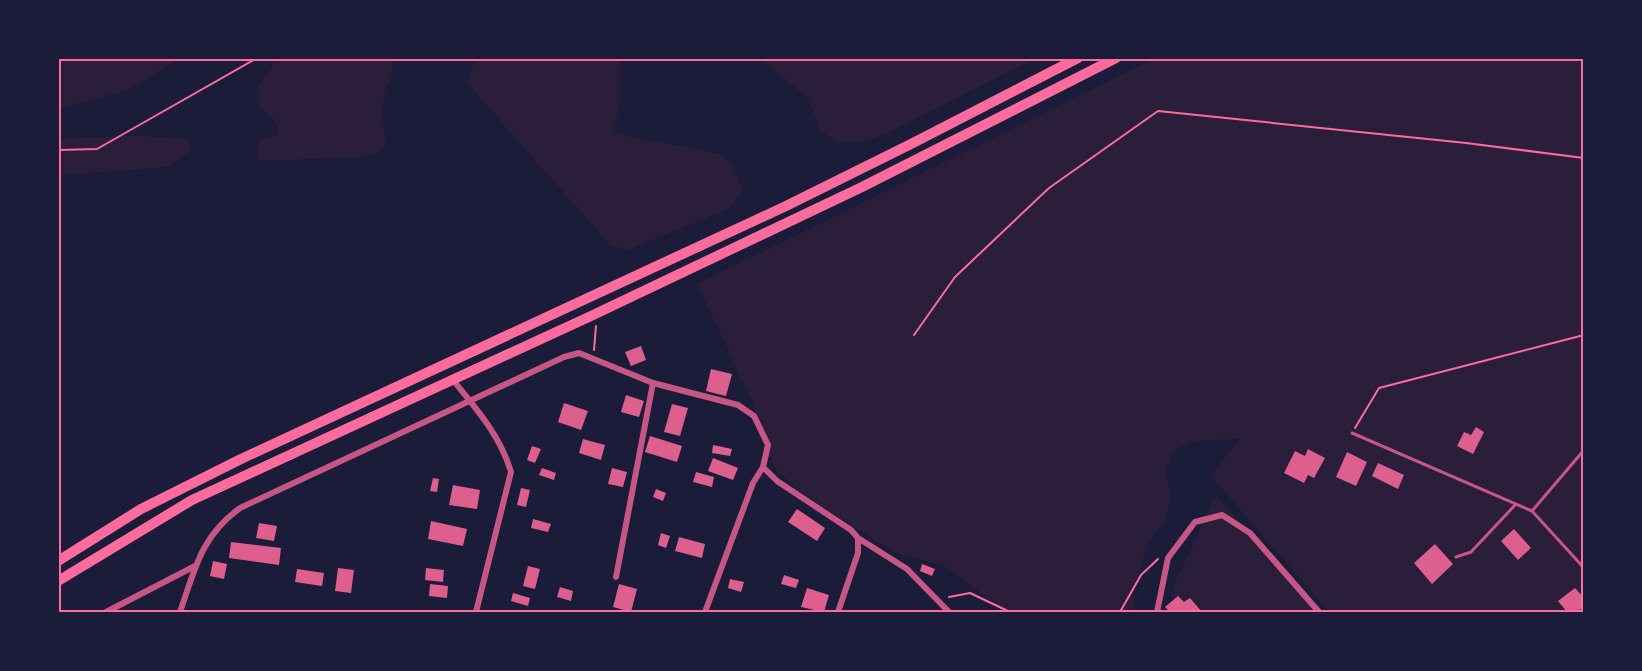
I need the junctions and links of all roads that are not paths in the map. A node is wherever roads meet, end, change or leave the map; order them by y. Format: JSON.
{"nodes":[{"id":1,"x":1078,"y":58,"type":"edge"},
{"id":2,"x":1116,"y":58,"type":"edge"},
{"id":3,"x":453,"y":380,"type":"junction"},
{"id":4,"x":652,"y":383,"type":"junction"},
{"id":5,"x":470,"y":401,"type":"junction"},
{"id":6,"x":1352,"y":432,"type":"road end"},
{"id":7,"x":1584,"y":450,"type":"edge"},
{"id":8,"x":763,"y":467,"type":"junction"},
{"id":9,"x":1516,"y":504,"type":"junction"},
{"id":10,"x":1532,"y":511,"type":"junction"},
{"id":11,"x":858,"y":538,"type":"junction"},
{"id":12,"x":1456,"y":557,"type":"dead end"},
{"id":13,"x":58,"y":561,"type":"edge"},
{"id":14,"x":196,"y":566,"type":"junction"},
{"id":15,"x":1584,"y":567,"type":"edge"},
{"id":16,"x":616,"y":577,"type":"dead end"},
{"id":17,"x":58,"y":581,"type":"edge"},
{"id":18,"x":106,"y":612,"type":"edge"},
{"id":19,"x":180,"y":612,"type":"edge"},
{"id":20,"x":476,"y":612,"type":"edge"},
{"id":21,"x":705,"y":612,"type":"edge"},
{"id":22,"x":838,"y":612,"type":"edge"},
{"id":23,"x":950,"y":612,"type":"edge"},
{"id":24,"x":1157,"y":612,"type":"edge"},
{"id":25,"x":1319,"y":612,"type":"edge"}],
"edges":[{"from":1,"to":13,"type":"main road"},
{"from":2,"to":3,"type":"main road"},
{"from":3,"to":5,"type":"street"},
{"from":3,"to":17,"type":"main road"},
{"from":4,"to":5,"type":"street"},
{"from":4,"to":8,"type":"street"},
{"from":4,"to":16,"type":"street"},
{"from":5,"to":14,"type":"street"},
{"from":5,"to":20,"type":"street"},
{"from":6,"to":9,"type":"lane"},
{"from":7,"to":10,"type":"lane"},
{"from":8,"to":11,"type":"street"},
{"from":8,"to":21,"type":"street"},
{"from":9,"to":10,"type":"lane"},
{"from":9,"to":12,"type":"lane"},
{"from":10,"to":15,"type":"lane"},
{"from":11,"to":22,"type":"street"},
{"from":11,"to":23,"type":"street"},
{"from":14,"to":18,"type":"street"},
{"from":14,"to":19,"type":"street"},
{"from":24,"to":25,"type":"street"}]}
